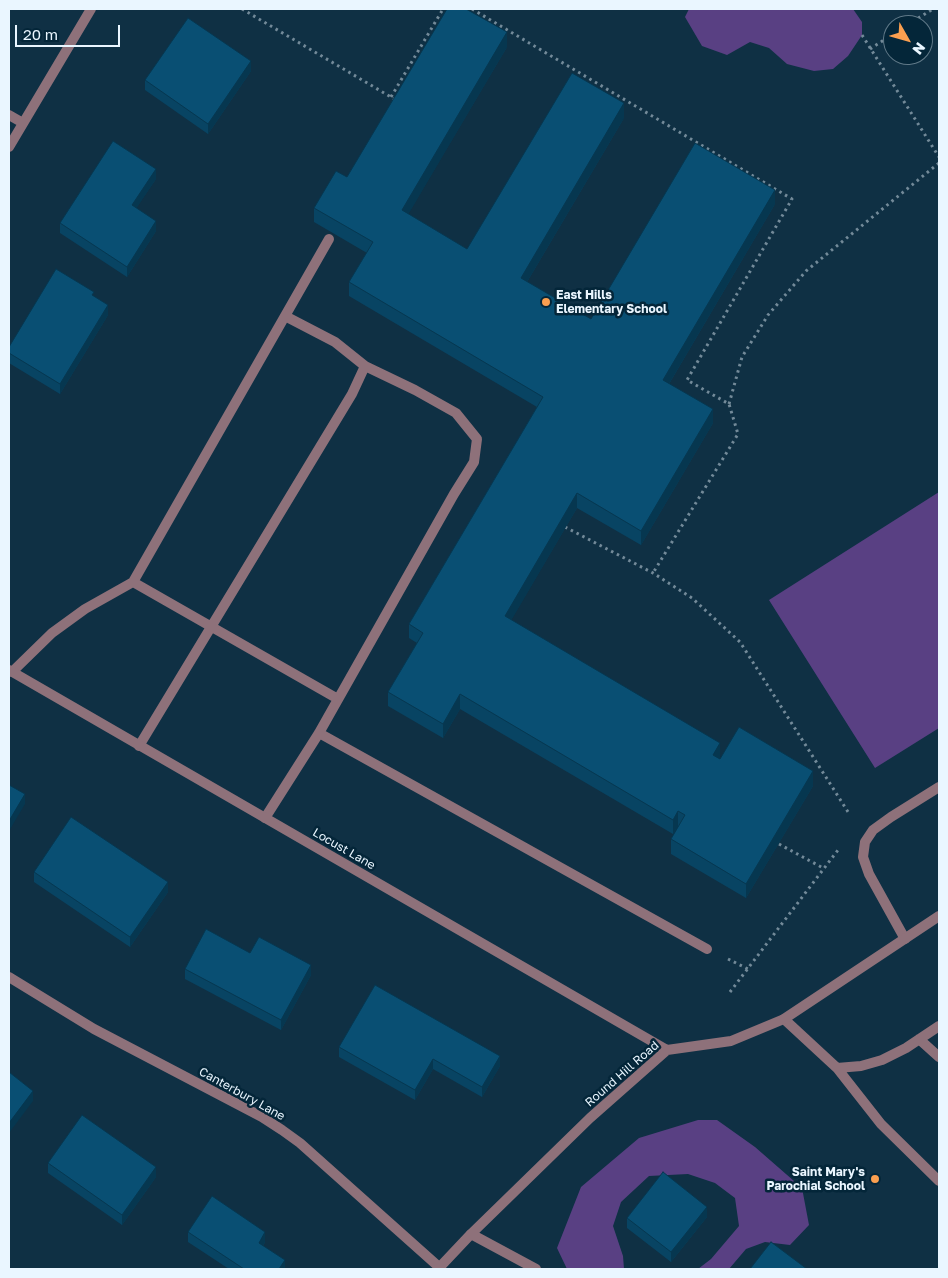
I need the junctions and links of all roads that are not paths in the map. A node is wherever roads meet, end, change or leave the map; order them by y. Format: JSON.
{"nodes":[{"id":1,"x":91,"y":9,"type":"edge"},
{"id":2,"x":9,"y":115,"type":"edge"},
{"id":3,"x":23,"y":123,"type":"junction"},
{"id":4,"x":9,"y":147,"type":"edge"},
{"id":5,"x":329,"y":239,"type":"edge"},
{"id":6,"x":285,"y":316,"type":"junction"},
{"id":7,"x":365,"y":366,"type":"junction"},
{"id":8,"x":133,"y":582,"type":"junction"},
{"id":9,"x":210,"y":628,"type":"junction"},
{"id":10,"x":10,"y":671,"type":"edge"},
{"id":11,"x":338,"y":699,"type":"junction"},
{"id":12,"x":319,"y":733,"type":"junction"},
{"id":13,"x":139,"y":746,"type":"junction"},
{"id":14,"x":939,"y":787,"type":"edge"},
{"id":15,"x":265,"y":818,"type":"junction"},
{"id":16,"x":939,"y":916,"type":"edge"},
{"id":17,"x":905,"y":939,"type":"junction"},
{"id":18,"x":707,"y":949,"type":"dead end"},
{"id":19,"x":9,"y":977,"type":"edge"},
{"id":20,"x":784,"y":1019,"type":"junction"},
{"id":21,"x":939,"y":1026,"type":"edge"},
{"id":22,"x":919,"y":1039,"type":"junction"},
{"id":23,"x":667,"y":1050,"type":"junction"},
{"id":24,"x":939,"y":1057,"type":"edge"},
{"id":25,"x":837,"y":1068,"type":"junction"},
{"id":26,"x":939,"y":1181,"type":"edge"},
{"id":27,"x":471,"y":1234,"type":"junction"},
{"id":28,"x":438,"y":1268,"type":"edge"},
{"id":29,"x":536,"y":1269,"type":"edge"}],
"edges":[{"from":1,"to":3,"type":"street"},
{"from":2,"to":3,"type":"street"},
{"from":3,"to":4,"type":"street"},
{"from":5,"to":6,"type":"street"},
{"from":6,"to":7,"type":"street"},
{"from":6,"to":8,"type":"street"},
{"from":7,"to":9,"type":"street"},
{"from":7,"to":11,"type":"street"},
{"from":8,"to":9,"type":"street"},
{"from":8,"to":10,"type":"street"},
{"from":9,"to":11,"type":"street"},
{"from":9,"to":13,"type":"street"},
{"from":10,"to":13,"type":"street","name":"Locust Lane"},
{"from":11,"to":12,"type":"street"},
{"from":12,"to":15,"type":"street"},
{"from":12,"to":18,"type":"street"},
{"from":13,"to":15,"type":"street","name":"Locust Lane"},
{"from":14,"to":17,"type":"street"},
{"from":15,"to":23,"type":"street","name":"Locust Lane"},
{"from":16,"to":17,"type":"street","name":"Round Hill Road"},
{"from":17,"to":20,"type":"street","name":"Round Hill Road"},
{"from":19,"to":28,"type":"street","name":"Canterbury Lane"},
{"from":20,"to":23,"type":"street","name":"Round Hill Road"},
{"from":20,"to":25,"type":"street"},
{"from":21,"to":22,"type":"street"},
{"from":22,"to":24,"type":"street"},
{"from":22,"to":25,"type":"street"},
{"from":23,"to":27,"type":"street","name":"Round Hill Road"},
{"from":25,"to":26,"type":"street"},
{"from":27,"to":28,"type":"street","name":"Round Hill Road"},
{"from":27,"to":29,"type":"street"}]}
